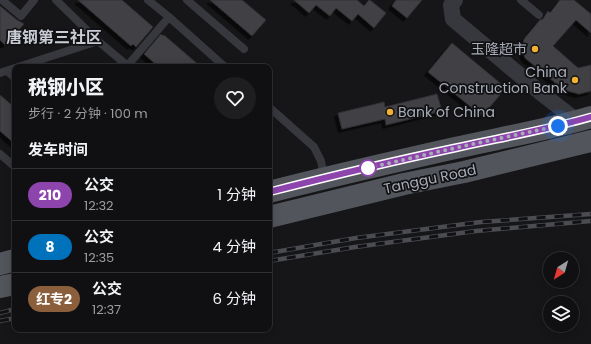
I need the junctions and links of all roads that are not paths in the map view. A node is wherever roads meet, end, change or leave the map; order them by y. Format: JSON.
{"nodes":[{"id":1,"x":2,"y":0,"type":"edge"},
{"id":2,"x":34,"y":0,"type":"edge"},
{"id":3,"x":55,"y":0,"type":"edge"},
{"id":4,"x":148,"y":0,"type":"edge"},
{"id":5,"x":187,"y":0,"type":"edge"},
{"id":6,"x":454,"y":0,"type":"edge"},
{"id":7,"x":521,"y":0,"type":"edge"},
{"id":8,"x":539,"y":15,"type":"dead end"},
{"id":9,"x":169,"y":17,"type":"junction"},
{"id":10,"x":98,"y":41,"type":"junction"},
{"id":11,"x":244,"y":49,"type":"dead end"},
{"id":12,"x":27,"y":64,"type":"edge"},
{"id":13,"x":127,"y":64,"type":"edge"},
{"id":14,"x":131,"y":64,"type":"edge"},
{"id":15,"x":222,"y":64,"type":"edge"},
{"id":16,"x":272,"y":110,"type":"edge"},
{"id":17,"x":584,"y":119,"type":"edge"},
{"id":18,"x":591,"y":141,"type":"edge"},
{"id":19,"x":0,"y":154,"type":"edge"},
{"id":20,"x":12,"y":164,"type":"edge"},
{"id":21,"x":324,"y":177,"type":"junction"},
{"id":22,"x":272,"y":191,"type":"edge"},
{"id":23,"x":272,"y":217,"type":"edge"},
{"id":24,"x":12,"y":261,"type":"edge"},
{"id":25,"x":0,"y":264,"type":"edge"},
{"id":26,"x":12,"y":285,"type":"edge"},
{"id":27,"x":0,"y":288,"type":"edge"}],
"edges":[{"from":1,"to":2,"type":"lane"},
{"from":3,"to":10,"type":"lane"},
{"from":4,"to":9,"type":"lane"},
{"from":5,"to":11,"type":"lane"},
{"from":6,"to":17,"type":"street"},
{"from":7,"to":8,"type":"lane"},
{"from":9,"to":14,"type":"lane"},
{"from":9,"to":15,"type":"lane"},
{"from":10,"to":12,"type":"lane"},
{"from":10,"to":13,"type":"lane"},
{"from":16,"to":21,"type":"lane"},
{"from":17,"to":21,"type":"main road","name":"Tanggu Road"},
{"from":18,"to":23,"type":"main road","name":"Tanggu Road"},
{"from":19,"to":20,"type":"lane"},
{"from":21,"to":22,"type":"main road","name":"Tanggu Road"},
{"from":24,"to":25,"type":"main road"},
{"from":26,"to":27,"type":"main road"}]}
